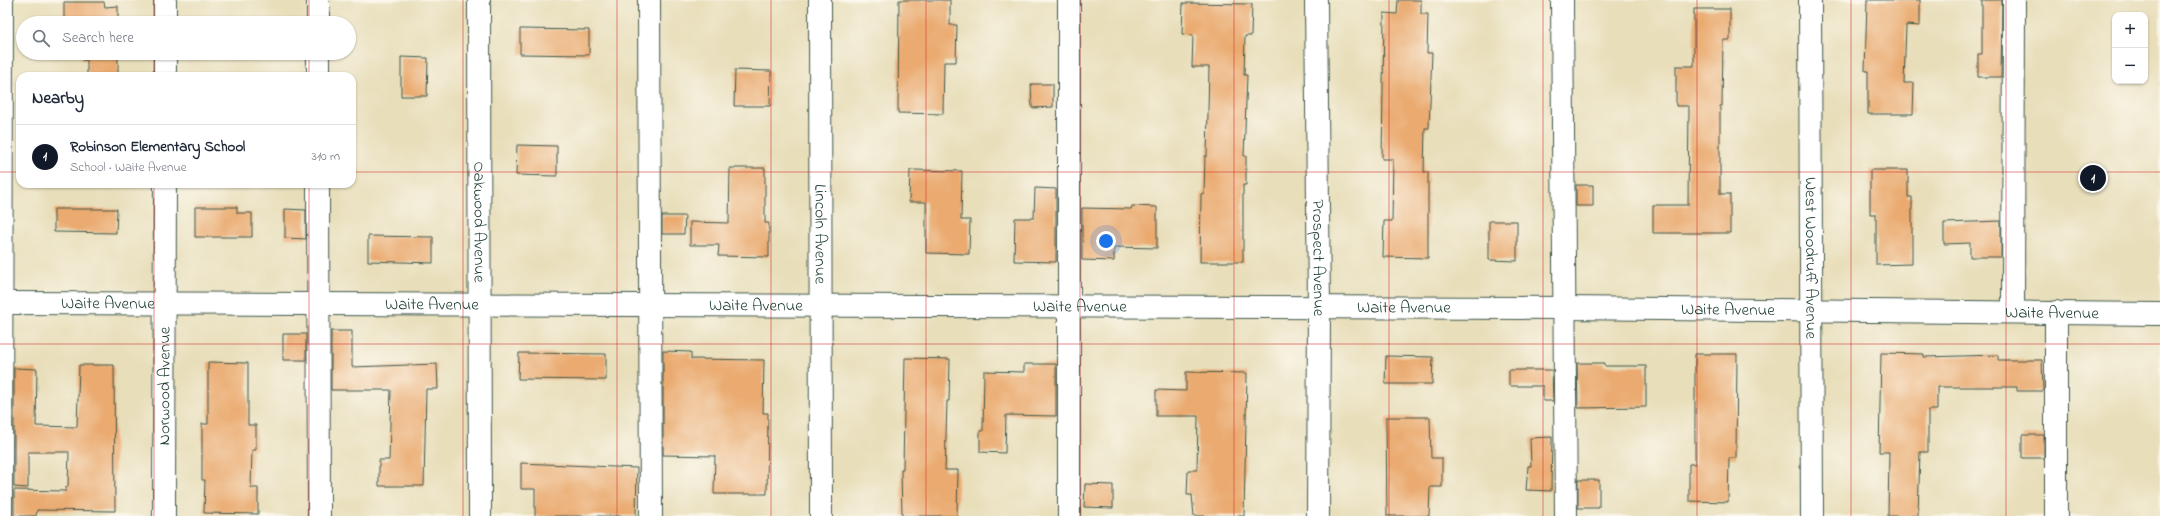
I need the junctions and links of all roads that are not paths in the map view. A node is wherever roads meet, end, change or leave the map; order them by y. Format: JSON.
{"nodes":[{"id":1,"x":2,"y":0,"type":"edge"},
{"id":2,"x":165,"y":0,"type":"edge"},
{"id":3,"x":318,"y":0,"type":"edge"},
{"id":4,"x":479,"y":0,"type":"edge"},
{"id":5,"x":649,"y":0,"type":"edge"},
{"id":6,"x":820,"y":0,"type":"edge"},
{"id":7,"x":1069,"y":0,"type":"edge"},
{"id":8,"x":1316,"y":0,"type":"edge"},
{"id":9,"x":1562,"y":0,"type":"edge"},
{"id":10,"x":1810,"y":0,"type":"edge"},
{"id":11,"x":2014,"y":0,"type":"edge"},
{"id":12,"x":165,"y":16,"type":"edge"},
{"id":13,"x":318,"y":16,"type":"edge"},
{"id":14,"x":165,"y":60,"type":"edge"},
{"id":15,"x":318,"y":60,"type":"edge"},
{"id":16,"x":165,"y":72,"type":"edge"},
{"id":17,"x":318,"y":72,"type":"edge"},
{"id":18,"x":165,"y":188,"type":"edge"},
{"id":19,"x":318,"y":188,"type":"edge"},
{"id":20,"x":0,"y":303,"type":"edge"},
{"id":21,"x":164,"y":303,"type":"junction"},
{"id":22,"x":318,"y":305,"type":"junction"},
{"id":23,"x":480,"y":306,"type":"junction"},
{"id":24,"x":650,"y":306,"type":"junction"},
{"id":25,"x":821,"y":307,"type":"junction"},
{"id":26,"x":1070,"y":308,"type":"junction"},
{"id":27,"x":1319,"y":308,"type":"junction"},
{"id":28,"x":1564,"y":308,"type":"junction"},
{"id":29,"x":1810,"y":310,"type":"junction"},
{"id":30,"x":2013,"y":312,"type":"junction"},
{"id":31,"x":2056,"y":312,"type":"junction"},
{"id":32,"x":2160,"y":314,"type":"edge"},
{"id":33,"x":1,"y":516,"type":"edge"},
{"id":34,"x":164,"y":516,"type":"edge"},
{"id":35,"x":320,"y":516,"type":"edge"},
{"id":36,"x":480,"y":516,"type":"edge"},
{"id":37,"x":651,"y":516,"type":"edge"},
{"id":38,"x":821,"y":516,"type":"edge"},
{"id":39,"x":1069,"y":516,"type":"edge"},
{"id":40,"x":1318,"y":516,"type":"edge"},
{"id":41,"x":1566,"y":516,"type":"edge"},
{"id":42,"x":1812,"y":516,"type":"edge"},
{"id":43,"x":2056,"y":516,"type":"edge"}],
"edges":[{"from":1,"to":20,"type":"street"},
{"from":2,"to":12,"type":"street"},
{"from":3,"to":13,"type":"street"},
{"from":4,"to":23,"type":"street","name":"Oakwood Avenue"},
{"from":5,"to":24,"type":"street"},
{"from":6,"to":25,"type":"street","name":"Lincoln Avenue"},
{"from":7,"to":26,"type":"street"},
{"from":8,"to":27,"type":"street","name":"Prospect Avenue"},
{"from":9,"to":28,"type":"street"},
{"from":10,"to":29,"type":"street","name":"West Woodruff Avenue"},
{"from":11,"to":30,"type":"street"},
{"from":14,"to":16,"type":"street"},
{"from":15,"to":17,"type":"street"},
{"from":18,"to":21,"type":"street","name":"Norwood Avenue"},
{"from":19,"to":22,"type":"street"},
{"from":20,"to":21,"type":"street","name":"Waite Avenue"},
{"from":20,"to":33,"type":"street"},
{"from":21,"to":22,"type":"street","name":"Waite Avenue"},
{"from":21,"to":34,"type":"street","name":"Norwood Avenue"},
{"from":22,"to":23,"type":"street","name":"Waite Avenue"},
{"from":22,"to":35,"type":"street"},
{"from":23,"to":24,"type":"street","name":"Waite Avenue"},
{"from":23,"to":36,"type":"street","name":"Oakwood Avenue"},
{"from":24,"to":25,"type":"street","name":"Waite Avenue"},
{"from":24,"to":37,"type":"street"},
{"from":25,"to":26,"type":"street","name":"Waite Avenue"},
{"from":25,"to":38,"type":"street","name":"Lincoln Avenue"},
{"from":26,"to":27,"type":"street","name":"Waite Avenue"},
{"from":26,"to":39,"type":"street"},
{"from":27,"to":28,"type":"street","name":"Waite Avenue"},
{"from":27,"to":40,"type":"street","name":"Prospect Avenue"},
{"from":28,"to":29,"type":"street","name":"Waite Avenue"},
{"from":28,"to":41,"type":"street"},
{"from":29,"to":30,"type":"street","name":"Waite Avenue"},
{"from":29,"to":42,"type":"street","name":"West Woodruff Avenue"},
{"from":30,"to":31,"type":"street","name":"Waite Avenue"},
{"from":31,"to":32,"type":"street","name":"Waite Avenue"},
{"from":31,"to":43,"type":"street"}]}
